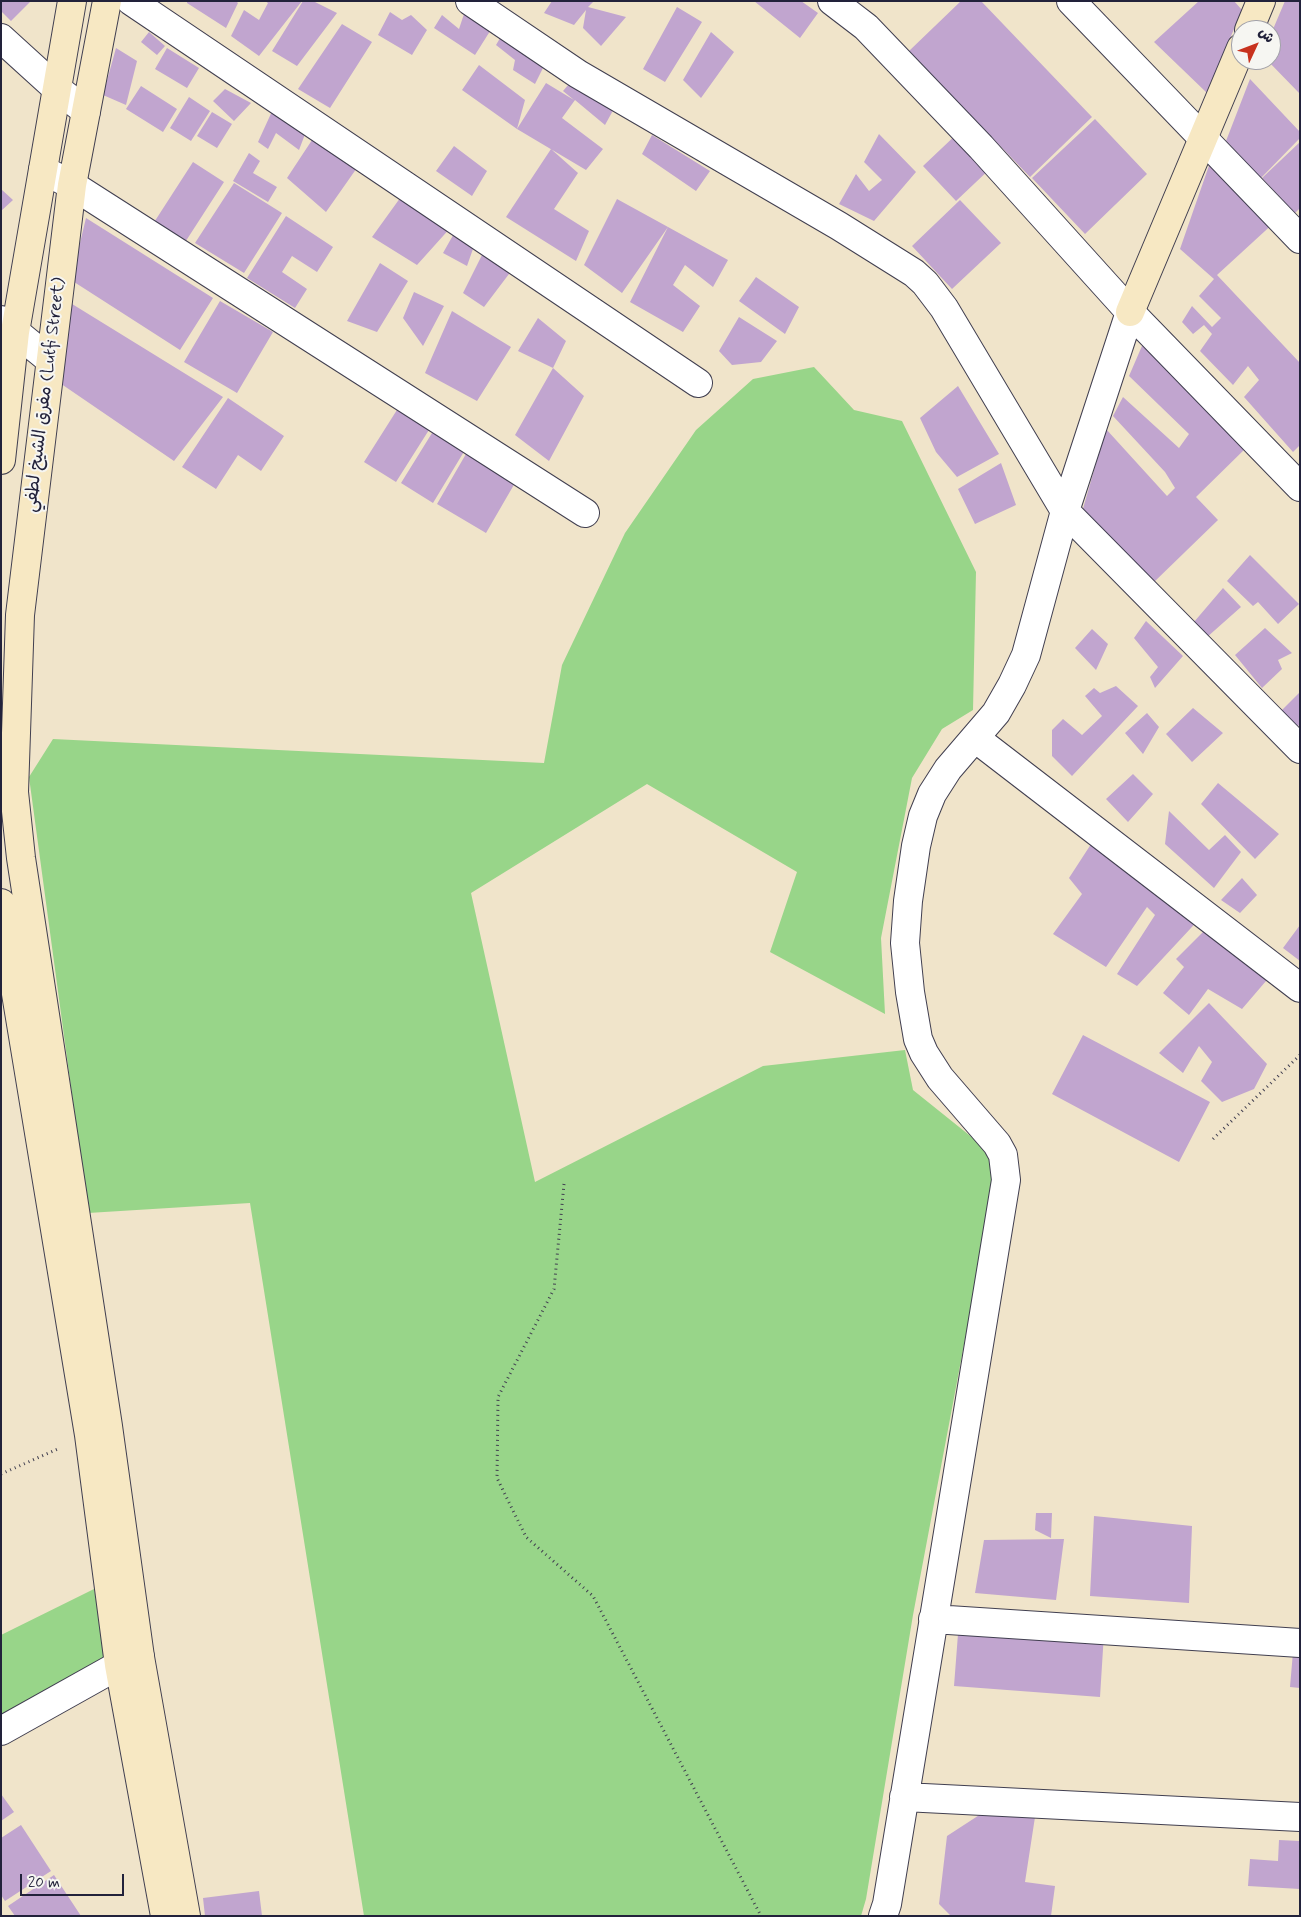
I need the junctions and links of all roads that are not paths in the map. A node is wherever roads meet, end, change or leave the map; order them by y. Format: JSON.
{"nodes":[{"id":1,"x":72,"y":1,"type":"edge"},
{"id":2,"x":108,"y":1,"type":"edge"},
{"id":3,"x":131,"y":1,"type":"edge"},
{"id":4,"x":470,"y":1,"type":"edge"},
{"id":5,"x":832,"y":1,"type":"edge"},
{"id":6,"x":1071,"y":1,"type":"edge"},
{"id":7,"x":1260,"y":1,"type":"edge"},
{"id":8,"x":1253,"y":20,"type":"edge"},
{"id":9,"x":1,"y":38,"type":"edge"},
{"id":10,"x":1232,"y":70,"type":"edge"},
{"id":11,"x":57,"y":90,"type":"junction"},
{"id":12,"x":86,"y":111,"type":"junction"},
{"id":13,"x":1204,"y":139,"type":"junction"},
{"id":14,"x":43,"y":170,"type":"junction"},
{"id":15,"x":72,"y":185,"type":"junction"},
{"id":16,"x":1300,"y":239,"type":"edge"},
{"id":17,"x":1130,"y":312,"type":"junction"},
{"id":18,"x":8,"y":326,"type":"edge"},
{"id":19,"x":50,"y":360,"type":"junction"},
{"id":20,"x":698,"y":383,"type":"dead end"},
{"id":21,"x":1,"y":460,"type":"edge"},
{"id":22,"x":1300,"y":486,"type":"edge"},
{"id":23,"x":1065,"y":511,"type":"junction"},
{"id":24,"x":585,"y":513,"type":"dead end"},
{"id":25,"x":975,"y":738,"type":"junction"},
{"id":26,"x":1300,"y":750,"type":"edge"},
{"id":27,"x":2,"y":909,"type":"edge"},
{"id":28,"x":1300,"y":988,"type":"edge"},
{"id":29,"x":934,"y":1619,"type":"junction"},
{"id":30,"x":1300,"y":1643,"type":"edge"},
{"id":31,"x":129,"y":1661,"type":"junction"},
{"id":32,"x":1,"y":1731,"type":"edge"},
{"id":33,"x":904,"y":1797,"type":"junction"},
{"id":34,"x":1300,"y":1816,"type":"edge"},
{"id":35,"x":165,"y":1916,"type":"edge"},
{"id":36,"x":186,"y":1916,"type":"edge"},
{"id":37,"x":883,"y":1916,"type":"edge"}],
"edges":[{"from":1,"to":11,"type":"street"},
{"from":2,"to":12,"type":"street","name":"مفرق الشيخ لطفي (Lutfi Street)"},
{"from":3,"to":20,"type":"street"},
{"from":4,"to":23,"type":"street"},
{"from":5,"to":17,"type":"street"},
{"from":6,"to":13,"type":"street"},
{"from":7,"to":8,"type":"street"},
{"from":9,"to":11,"type":"street"},
{"from":10,"to":13,"type":"street"},
{"from":11,"to":12,"type":"street"},
{"from":11,"to":14,"type":"street"},
{"from":12,"to":15,"type":"street","name":"مفرق الشيخ لطفي (Lutfi Street)"},
{"from":13,"to":16,"type":"street"},
{"from":13,"to":17,"type":"street"},
{"from":14,"to":15,"type":"street"},
{"from":14,"to":18,"type":"street"},
{"from":15,"to":19,"type":"street","name":"مفرق الشيخ لطفي (Lutfi Street)"},
{"from":15,"to":24,"type":"street"},
{"from":17,"to":22,"type":"street"},
{"from":17,"to":23,"type":"street"},
{"from":18,"to":19,"type":"street"},
{"from":18,"to":21,"type":"street"},
{"from":19,"to":31,"type":"street","name":"مفرق الشيخ لطفي (Lutfi Street)"},
{"from":23,"to":25,"type":"street"},
{"from":23,"to":26,"type":"street"},
{"from":25,"to":28,"type":"street"},
{"from":25,"to":29,"type":"street"},
{"from":27,"to":31,"type":"street"},
{"from":29,"to":30,"type":"street"},
{"from":29,"to":33,"type":"street"},
{"from":31,"to":32,"type":"street"},
{"from":31,"to":35,"type":"street"},
{"from":31,"to":36,"type":"street"},
{"from":33,"to":34,"type":"street"},
{"from":33,"to":37,"type":"street"}]}
